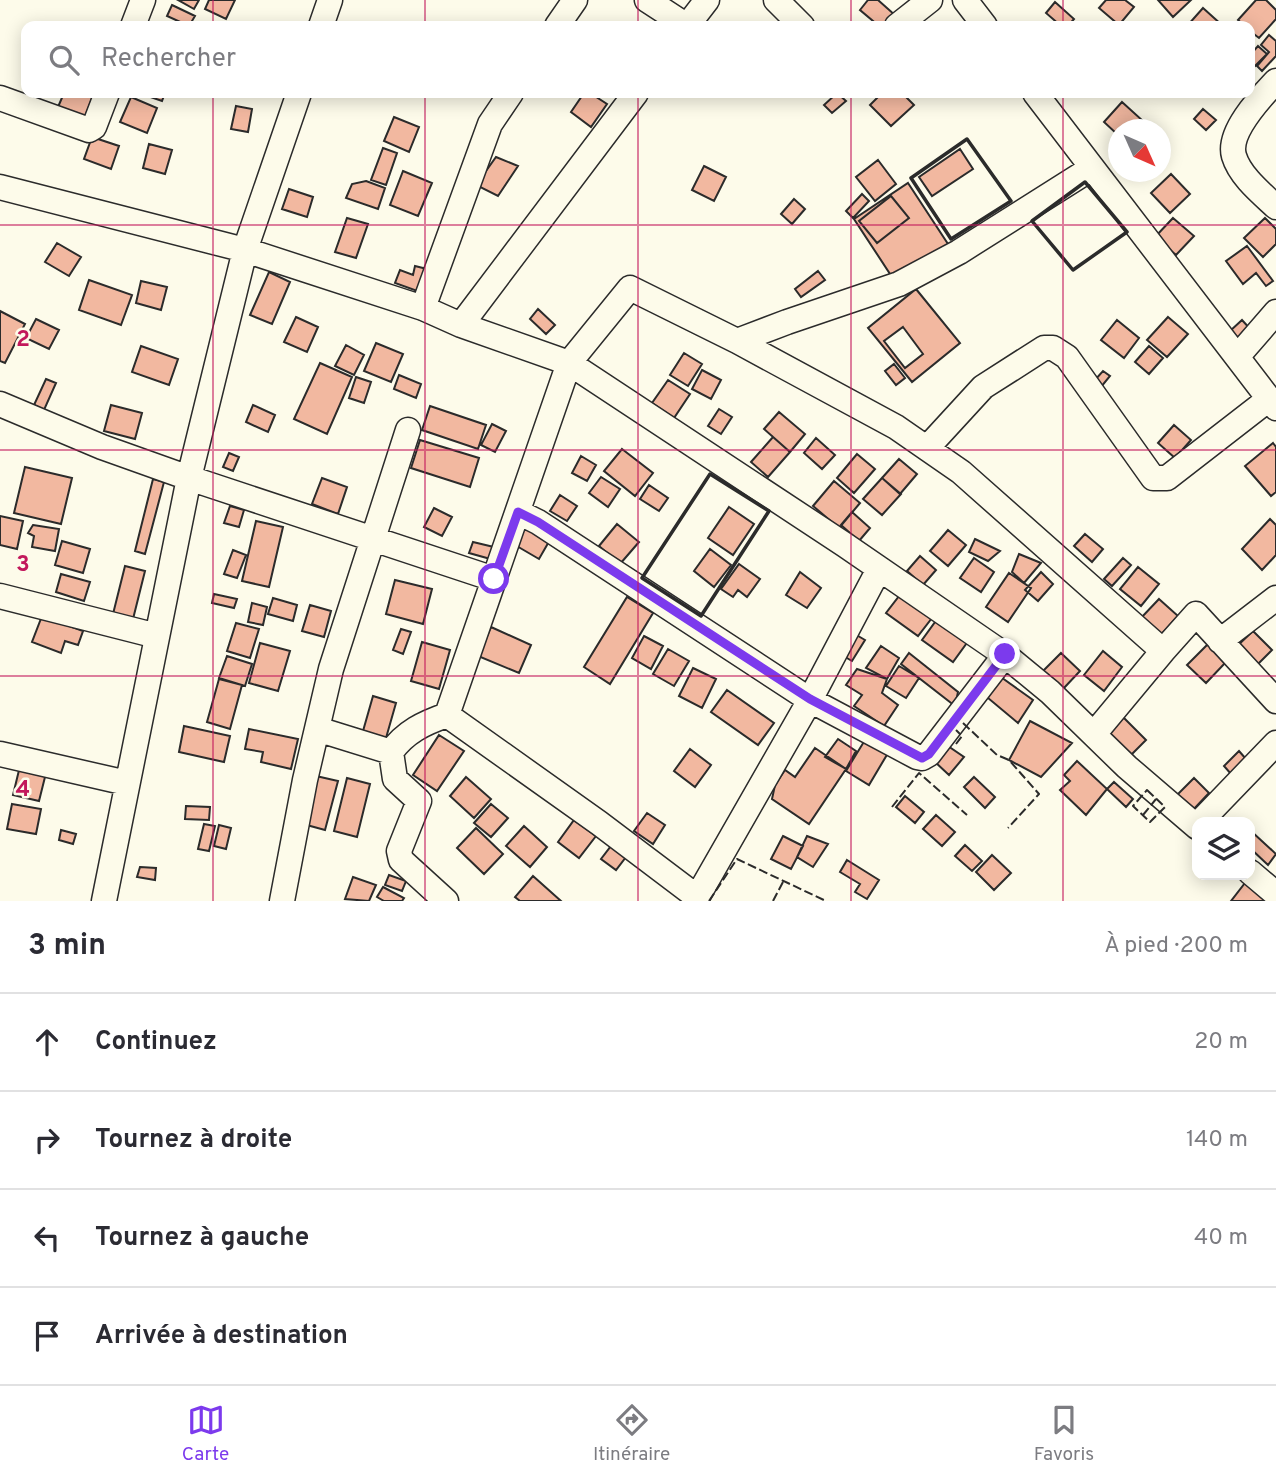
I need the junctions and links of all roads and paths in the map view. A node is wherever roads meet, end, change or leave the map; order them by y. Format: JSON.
{"nodes":[{"id":1,"x":143,"y":0,"type":"edge"},
{"id":2,"x":330,"y":0,"type":"edge"},
{"id":3,"x":575,"y":0,"type":"edge"},
{"id":4,"x":647,"y":0,"type":"edge"},
{"id":5,"x":707,"y":0,"type":"edge"},
{"id":6,"x":776,"y":0,"type":"edge"},
{"id":7,"x":930,"y":0,"type":"edge"},
{"id":8,"x":965,"y":0,"type":"edge"},
{"id":9,"x":135,"y":21,"type":"edge"},
{"id":10,"x":323,"y":21,"type":"edge"},
{"id":11,"x":560,"y":21,"type":"edge"},
{"id":12,"x":679,"y":21,"type":"edge"},
{"id":13,"x":691,"y":21,"type":"edge"},
{"id":14,"x":797,"y":21,"type":"edge"},
{"id":15,"x":903,"y":21,"type":"edge"},
{"id":16,"x":981,"y":21,"type":"edge"},
{"id":17,"x":1276,"y":81,"type":"edge"},
{"id":18,"x":0,"y":98,"type":"edge"},
{"id":19,"x":105,"y":98,"type":"edge"},
{"id":20,"x":297,"y":98,"type":"edge"},
{"id":21,"x":508,"y":98,"type":"edge"},
{"id":22,"x":632,"y":98,"type":"edge"},
{"id":23,"x":1039,"y":98,"type":"edge"},
{"id":24,"x":1091,"y":168,"type":"junction"},
{"id":25,"x":0,"y":187,"type":"edge"},
{"id":26,"x":1276,"y":207,"type":"edge"},
{"id":27,"x":245,"y":250,"type":"junction"},
{"id":28,"x":423,"y":308,"type":"junction"},
{"id":29,"x":1276,"y":312,"type":"edge"},
{"id":30,"x":461,"y":326,"type":"junction"},
{"id":31,"x":737,"y":341,"type":"junction"},
{"id":32,"x":1237,"y":357,"type":"junction"},
{"id":33,"x":569,"y":363,"type":"junction"},
{"id":34,"x":1273,"y":403,"type":"edge"},
{"id":35,"x":0,"y":404,"type":"edge"},
{"id":36,"x":408,"y":430,"type":"dead end"},
{"id":37,"x":927,"y":448,"type":"junction"},
{"id":38,"x":189,"y":478,"type":"junction"},
{"id":39,"x":518,"y":512,"type":"junction"},
{"id":40,"x":372,"y":539,"type":"junction"},
{"id":41,"x":879,"y":569,"type":"junction"},
{"id":42,"x":494,"y":579,"type":"junction"},
{"id":43,"x":0,"y":596,"type":"edge"},
{"id":44,"x":1276,"y":598,"type":"edge"},
{"id":45,"x":157,"y":636,"type":"junction"},
{"id":46,"x":1220,"y":641,"type":"junction"},
{"id":47,"x":1163,"y":651,"type":"junction"},
{"id":48,"x":1005,"y":654,"type":"junction"},
{"id":49,"x":810,"y":699,"type":"junction"},
{"id":50,"x":1276,"y":701,"type":"edge"},
{"id":51,"x":447,"y":715,"type":"junction"},
{"id":52,"x":317,"y":729,"type":"junction"},
{"id":53,"x":1094,"y":734,"type":"junction"},
{"id":54,"x":1276,"y":744,"type":"edge"},
{"id":55,"x":391,"y":752,"type":"junction"},
{"id":56,"x":0,"y":754,"type":"edge"},
{"id":57,"x":127,"y":783,"type":"junction"},
{"id":58,"x":1206,"y":817,"type":"edge"},
{"id":59,"x":1192,"y":820,"type":"edge"},
{"id":60,"x":1255,"y":876,"type":"edge"},
{"id":61,"x":1276,"y":894,"type":"edge"},
{"id":62,"x":696,"y":899,"type":"edge"},
{"id":63,"x":104,"y":901,"type":"edge"},
{"id":64,"x":282,"y":901,"type":"edge"},
{"id":65,"x":446,"y":901,"type":"edge"}],
"edges":[{"from":1,"to":9,"type":"street"},
{"from":2,"to":10,"type":"street"},
{"from":3,"to":11,"type":"street"},
{"from":4,"to":12,"type":"street"},
{"from":5,"to":13,"type":"street"},
{"from":6,"to":14,"type":"street"},
{"from":7,"to":15,"type":"street"},
{"from":8,"to":16,"type":"street"},
{"from":17,"to":26,"type":"street"},
{"from":18,"to":19,"type":"street"},
{"from":20,"to":27,"type":"street"},
{"from":21,"to":28,"type":"street"},
{"from":22,"to":30,"type":"street"},
{"from":23,"to":24,"type":"street"},
{"from":24,"to":31,"type":"street"},
{"from":24,"to":32,"type":"street"},
{"from":25,"to":27,"type":"street"},
{"from":27,"to":28,"type":"street"},
{"from":27,"to":38,"type":"street"},
{"from":28,"to":30,"type":"street"},
{"from":29,"to":32,"type":"street"},
{"from":30,"to":33,"type":"street"},
{"from":31,"to":33,"type":"street"},
{"from":31,"to":37,"type":"street"},
{"from":32,"to":34,"type":"street"},
{"from":33,"to":39,"type":"street"},
{"from":33,"to":41,"type":"street"},
{"from":34,"to":37,"type":"street"},
{"from":35,"to":38,"type":"street"},
{"from":36,"to":40,"type":"street"},
{"from":37,"to":47,"type":"street"},
{"from":38,"to":40,"type":"street"},
{"from":38,"to":45,"type":"street"},
{"from":39,"to":42,"type":"street"},
{"from":39,"to":49,"type":"street"},
{"from":40,"to":42,"type":"street"},
{"from":40,"to":52,"type":"street"},
{"from":41,"to":48,"type":"street"},
{"from":41,"to":49,"type":"street"},
{"from":42,"to":51,"type":"street"},
{"from":43,"to":45,"type":"street"},
{"from":44,"to":46,"type":"street"},
{"from":45,"to":57,"type":"street"},
{"from":46,"to":47,"type":"street"},
{"from":46,"to":50,"type":"street"},
{"from":47,"to":53,"type":"street"},
{"from":48,"to":49,"type":"street"},
{"from":48,"to":53,"type":"street"},
{"from":49,"to":62,"type":"street"},
{"from":51,"to":55,"type":"street"},
{"from":51,"to":62,"type":"street"},
{"from":52,"to":55,"type":"street"},
{"from":52,"to":64,"type":"street"},
{"from":53,"to":59,"type":"street"},
{"from":54,"to":58,"type":"street"},
{"from":55,"to":65,"type":"street"},
{"from":56,"to":57,"type":"street"},
{"from":57,"to":63,"type":"street"},
{"from":60,"to":61,"type":"street"}]}
